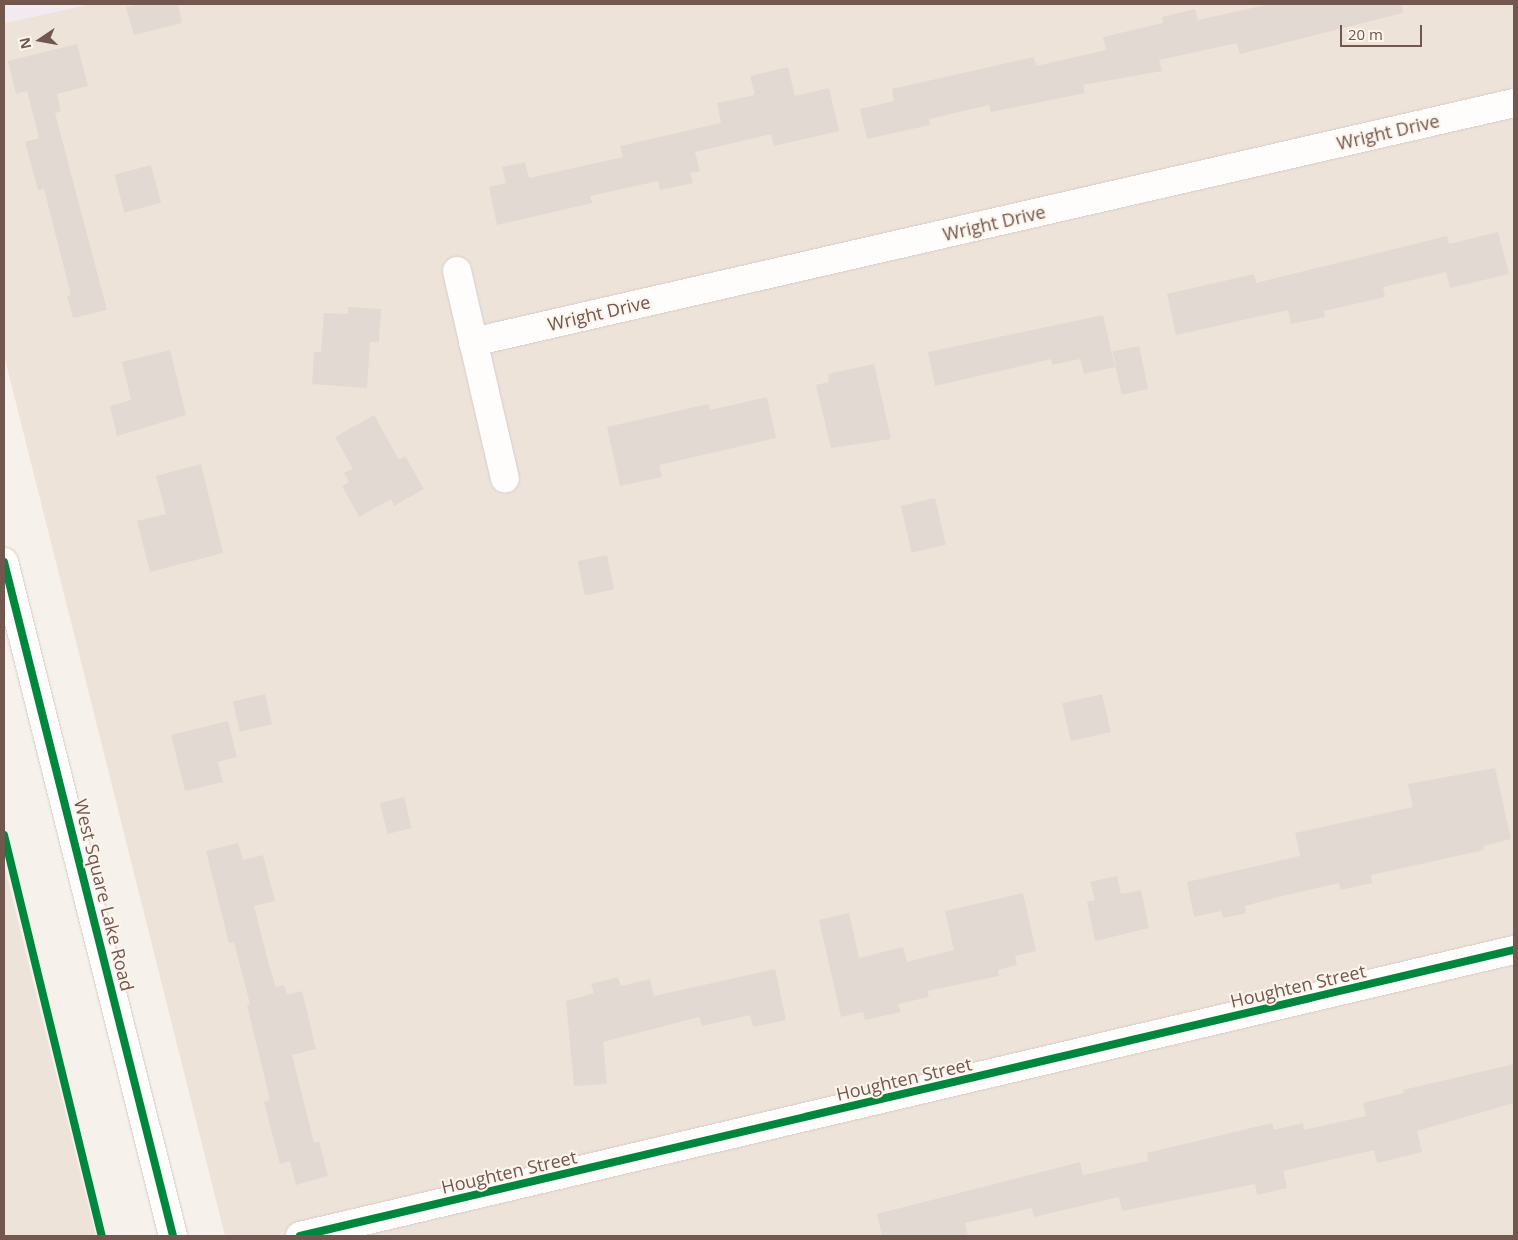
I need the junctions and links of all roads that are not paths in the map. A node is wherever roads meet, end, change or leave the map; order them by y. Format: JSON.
{"nodes":[{"id":1,"x":1514,"y":103,"type":"edge"},
{"id":2,"x":457,"y":271,"type":"dead end"},
{"id":3,"x":473,"y":342,"type":"junction"},
{"id":4,"x":505,"y":479,"type":"dead end"},
{"id":5,"x":4,"y":562,"type":"edge"},
{"id":6,"x":1514,"y":950,"type":"edge"},
{"id":7,"x":174,"y":1236,"type":"edge"},
{"id":8,"x":300,"y":1236,"type":"edge"}],
"edges":[{"from":1,"to":3,"type":"street","name":"Wright Drive"},
{"from":2,"to":3,"type":"street"},
{"from":3,"to":4,"type":"street"},
{"from":5,"to":7,"type":"street","name":"West Square Lake Road"},
{"from":6,"to":8,"type":"street","name":"Houghten Street"}]}
